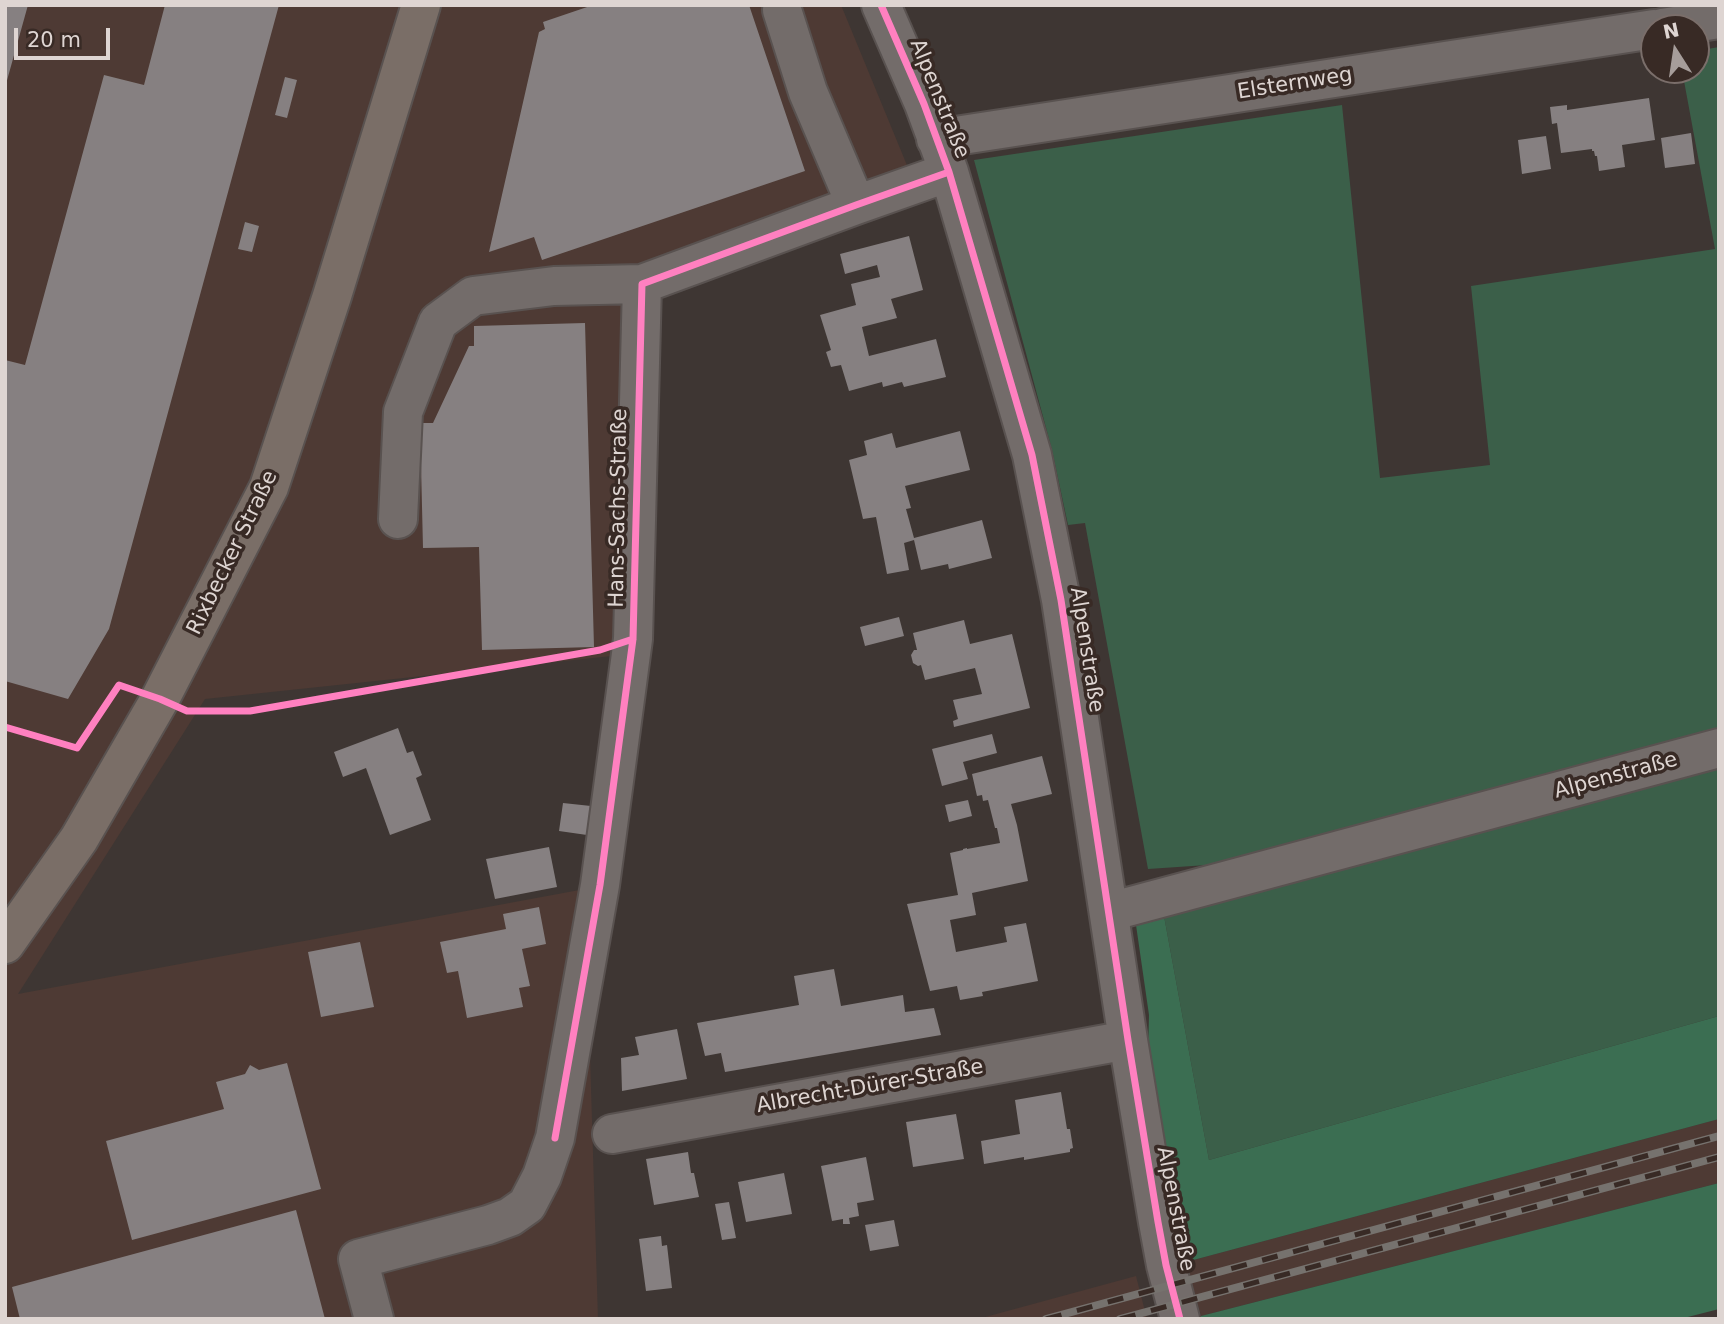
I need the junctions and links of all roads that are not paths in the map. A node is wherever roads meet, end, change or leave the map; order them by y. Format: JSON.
{"nodes":[{"id":1,"x":421,"y":5,"type":"edge"},
{"id":2,"x":881,"y":5,"type":"edge"},
{"id":3,"x":782,"y":10,"type":"dead end"},
{"id":4,"x":1640,"y":32,"type":"edge"},
{"id":5,"x":943,"y":156,"type":"junction"},
{"id":6,"x":856,"y":205,"type":"junction"},
{"id":7,"x":642,"y":284,"type":"junction"},
{"id":8,"x":398,"y":519,"type":"dead end"},
{"id":9,"x":1719,"y":748,"type":"edge"},
{"id":10,"x":1108,"y":912,"type":"junction"},
{"id":11,"x":5,"y":944,"type":"edge"},
{"id":12,"x":1128,"y":1040,"type":"junction"},
{"id":13,"x":612,"y":1134,"type":"dead end"},
{"id":14,"x":374,"y":1319,"type":"edge"},
{"id":15,"x":1180,"y":1319,"type":"edge"}],
"edges":[{"from":1,"to":11,"type":"main road","name":"Rixbecker Straße"},
{"from":2,"to":5,"type":"street","name":"Alpenstraße"},
{"from":3,"to":6,"type":"street"},
{"from":4,"to":5,"type":"street","name":"Elsternweg"},
{"from":5,"to":6,"type":"street"},
{"from":5,"to":10,"type":"street","name":"Alpenstraße"},
{"from":6,"to":7,"type":"street"},
{"from":7,"to":8,"type":"street"},
{"from":7,"to":14,"type":"street","name":"Hans-Sachs-Straße"},
{"from":9,"to":10,"type":"street","name":"Alpenstraße"},
{"from":10,"to":12,"type":"street","name":"Alpenstraße"},
{"from":12,"to":13,"type":"street","name":"Albrecht-Dürer-Straße"},
{"from":12,"to":15,"type":"street","name":"Alpenstraße"}]}
